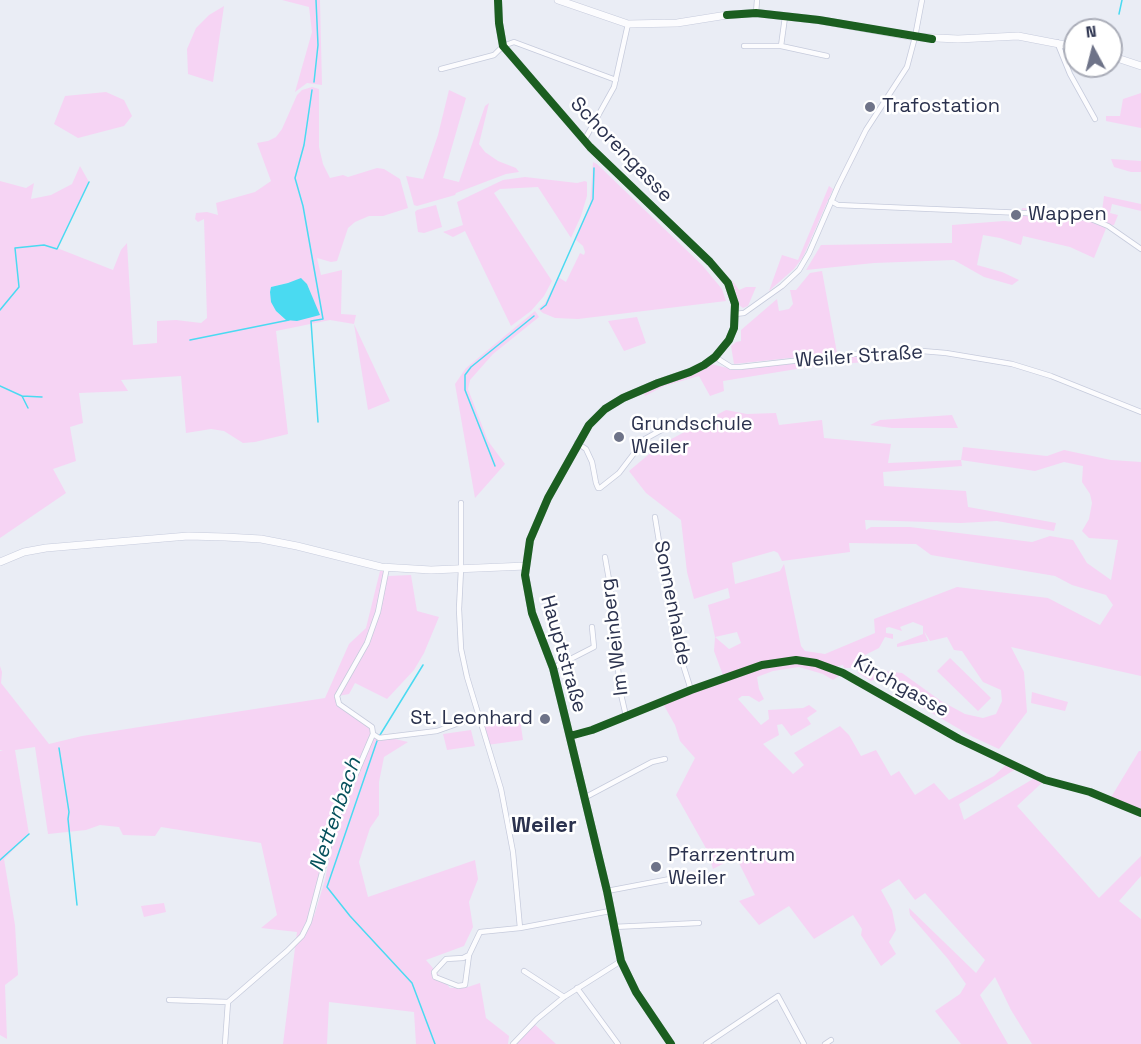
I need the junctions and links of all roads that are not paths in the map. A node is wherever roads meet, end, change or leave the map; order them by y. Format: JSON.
{"nodes":[{"id":1,"x":498,"y":0,"type":"edge"},
{"id":2,"x":558,"y":0,"type":"edge"},
{"id":3,"x":758,"y":0,"type":"edge"},
{"id":4,"x":922,"y":0,"type":"edge"},
{"id":5,"x":756,"y":13,"type":"junction"},
{"id":6,"x":785,"y":16,"type":"junction"},
{"id":7,"x":628,"y":24,"type":"junction"},
{"id":8,"x":915,"y":37,"type":"junction"},
{"id":9,"x":1057,"y":42,"type":"junction"},
{"id":10,"x":1063,"y":44,"type":"edge"},
{"id":11,"x":503,"y":46,"type":"junction"},
{"id":12,"x":744,"y":46,"type":"dead end"},
{"id":13,"x":781,"y":46,"type":"junction"},
{"id":14,"x":827,"y":56,"type":"dead end"},
{"id":15,"x":1141,"y":57,"type":"edge"},
{"id":16,"x":1123,"y":60,"type":"edge"},
{"id":17,"x":1140,"y":66,"type":"edge"},
{"id":18,"x":441,"y":69,"type":"dead end"},
{"id":19,"x":616,"y":80,"type":"junction"},
{"id":20,"x":1095,"y":119,"type":"dead end"},
{"id":21,"x":585,"y":139,"type":"junction"},
{"id":22,"x":831,"y":201,"type":"junction"},
{"id":23,"x":1141,"y":249,"type":"edge"},
{"id":24,"x":735,"y":314,"type":"junction"},
{"id":25,"x":715,"y":357,"type":"junction"},
{"id":26,"x":1141,"y":412,"type":"edge"},
{"id":27,"x":676,"y":422,"type":"dead end"},
{"id":28,"x":577,"y":443,"type":"junction"},
{"id":29,"x":461,"y":503,"type":"dead end"},
{"id":30,"x":655,"y":517,"type":"dead end"},
{"id":31,"x":605,"y":557,"type":"dead end"},
{"id":32,"x":0,"y":562,"type":"edge"},
{"id":33,"x":526,"y":566,"type":"junction"},
{"id":34,"x":387,"y":567,"type":"junction"},
{"id":35,"x":461,"y":569,"type":"junction"},
{"id":36,"x":592,"y":627,"type":"dead end"},
{"id":37,"x":553,"y":669,"type":"junction"},
{"id":38,"x":690,"y":690,"type":"junction"},
{"id":39,"x":479,"y":716,"type":"junction"},
{"id":40,"x":626,"y":716,"type":"junction"},
{"id":41,"x":373,"y":734,"type":"junction"},
{"id":42,"x":570,"y":736,"type":"junction"},
{"id":43,"x":665,"y":759,"type":"dead end"},
{"id":44,"x":584,"y":798,"type":"junction"},
{"id":45,"x":1141,"y":813,"type":"edge"},
{"id":46,"x":691,"y":875,"type":"dead end"},
{"id":47,"x":607,"y":891,"type":"junction"},
{"id":48,"x":610,"y":910,"type":"junction"},
{"id":49,"x":699,"y":922,"type":"dead end"},
{"id":50,"x":613,"y":927,"type":"junction"},
{"id":51,"x":520,"y":928,"type":"junction"},
{"id":52,"x":469,"y":954,"type":"junction"},
{"id":53,"x":621,"y":961,"type":"junction"},
{"id":54,"x":524,"y":971,"type":"dead end"},
{"id":55,"x":577,"y":988,"type":"junction"},
{"id":56,"x":564,"y":997,"type":"junction"},
{"id":57,"x":169,"y":1000,"type":"dead end"},
{"id":58,"x":228,"y":1002,"type":"junction"},
{"id":59,"x":831,"y":1040,"type":"dead end"},
{"id":60,"x":225,"y":1044,"type":"edge"},
{"id":61,"x":513,"y":1044,"type":"edge"},
{"id":62,"x":618,"y":1044,"type":"edge"},
{"id":63,"x":671,"y":1044,"type":"edge"},
{"id":64,"x":706,"y":1044,"type":"edge"},
{"id":65,"x":804,"y":1044,"type":"edge"},
{"id":66,"x":825,"y":1044,"type":"edge"}],
"edges":[{"from":1,"to":11,"type":"street"},
{"from":2,"to":7,"type":"street"},
{"from":3,"to":5,"type":"street"},
{"from":4,"to":8,"type":"street"},
{"from":5,"to":6,"type":"street"},
{"from":5,"to":7,"type":"street"},
{"from":6,"to":8,"type":"street"},
{"from":6,"to":13,"type":"street"},
{"from":7,"to":19,"type":"street"},
{"from":8,"to":9,"type":"street"},
{"from":8,"to":22,"type":"street"},
{"from":9,"to":10,"type":"street"},
{"from":9,"to":20,"type":"street"},
{"from":11,"to":18,"type":"street"},
{"from":11,"to":19,"type":"street"},
{"from":11,"to":21,"type":"street","name":"Schorengasse"},
{"from":12,"to":13,"type":"street"},
{"from":13,"to":14,"type":"street"},
{"from":15,"to":17,"type":"street"},
{"from":16,"to":17,"type":"street"},
{"from":19,"to":21,"type":"street"},
{"from":21,"to":24,"type":"street","name":"Schorengasse"},
{"from":22,"to":23,"type":"street"},
{"from":22,"to":24,"type":"street"},
{"from":24,"to":25,"type":"street","name":"Hauptstraße"},
{"from":25,"to":26,"type":"street","name":"Weiler Straße"},
{"from":25,"to":28,"type":"street","name":"Hauptstraße"},
{"from":27,"to":28,"type":"street"},
{"from":28,"to":33,"type":"street","name":"Hauptstraße"},
{"from":29,"to":35,"type":"street"},
{"from":30,"to":38,"type":"street","name":"Sonnenhalde"},
{"from":31,"to":40,"type":"street","name":"Im Weinberg"},
{"from":32,"to":34,"type":"street"},
{"from":33,"to":35,"type":"street"},
{"from":33,"to":37,"type":"street","name":"Hauptstraße"},
{"from":34,"to":35,"type":"street"},
{"from":34,"to":41,"type":"street"},
{"from":35,"to":39,"type":"street"},
{"from":36,"to":37,"type":"street"},
{"from":37,"to":42,"type":"street","name":"Hauptstraße"},
{"from":38,"to":40,"type":"street","name":"Kirchgasse"},
{"from":38,"to":45,"type":"street","name":"Kirchgasse"},
{"from":39,"to":41,"type":"street"},
{"from":39,"to":51,"type":"street"},
{"from":40,"to":42,"type":"street","name":"Kirchgasse"},
{"from":41,"to":58,"type":"street"},
{"from":42,"to":44,"type":"street","name":"Hauptstraße"},
{"from":43,"to":44,"type":"street"},
{"from":44,"to":47,"type":"street","name":"Hauptstraße"},
{"from":46,"to":47,"type":"street"},
{"from":47,"to":48,"type":"street","name":"Hauptstraße"},
{"from":48,"to":50,"type":"street","name":"Hauptstraße"},
{"from":48,"to":51,"type":"street"},
{"from":49,"to":50,"type":"street"},
{"from":50,"to":53,"type":"street","name":"Hauptstraße"},
{"from":51,"to":52,"type":"street"},
{"from":52,"to":52,"type":"street"},
{"from":53,"to":55,"type":"street"},
{"from":53,"to":63,"type":"street","name":"Hauptstraße"},
{"from":54,"to":56,"type":"street"},
{"from":55,"to":56,"type":"street"},
{"from":55,"to":62,"type":"street"},
{"from":56,"to":61,"type":"street"},
{"from":57,"to":58,"type":"street"},
{"from":58,"to":60,"type":"street"},
{"from":59,"to":66,"type":"street"},
{"from":64,"to":65,"type":"street"}]}
